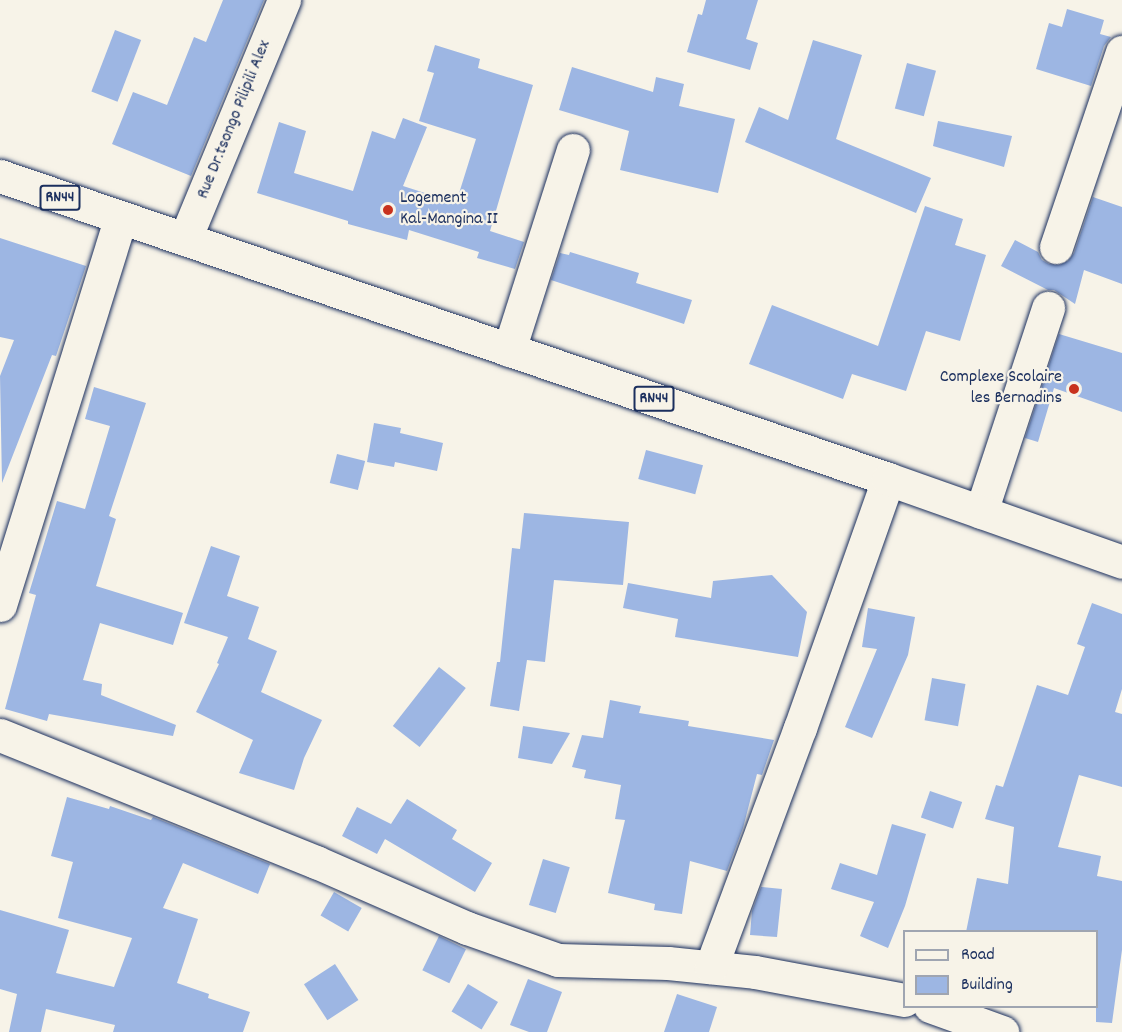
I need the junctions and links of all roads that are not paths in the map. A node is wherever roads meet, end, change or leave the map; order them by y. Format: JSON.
{"nodes":[{"id":1,"x":284,"y":0,"type":"edge"},
{"id":2,"x":1122,"y":52,"type":"edge"},
{"id":3,"x":573,"y":150,"type":"dead end"},
{"id":4,"x":0,"y":176,"type":"edge"},
{"id":5,"x":120,"y":219,"type":"junction"},
{"id":6,"x":185,"y":239,"type":"junction"},
{"id":7,"x":1056,"y":247,"type":"dead end"},
{"id":8,"x":1048,"y":308,"type":"dead end"},
{"id":9,"x":509,"y":350,"type":"junction"},
{"id":10,"x":888,"y":479,"type":"junction"},
{"id":11,"x":981,"y":512,"type":"junction"},
{"id":12,"x":1122,"y":562,"type":"edge"},
{"id":13,"x":0,"y":605,"type":"edge"},
{"id":14,"x":0,"y":735,"type":"edge"},
{"id":15,"x":711,"y":968,"type":"junction"},
{"id":16,"x":903,"y":1000,"type":"edge"},
{"id":17,"x":936,"y":1008,"type":"edge"},
{"id":18,"x":1002,"y":1032,"type":"edge"}],
"edges":[{"from":1,"to":6,"type":"street","name":"Rue Dr.tsongo Pilipili Alex"},
{"from":2,"to":7,"type":"street"},
{"from":3,"to":9,"type":"street"},
{"from":4,"to":5,"type":"street","number":"RN44"},
{"from":5,"to":6,"type":"street","number":"RN44"},
{"from":5,"to":13,"type":"street"},
{"from":6,"to":9,"type":"street","number":"RN44"},
{"from":8,"to":11,"type":"street"},
{"from":9,"to":10,"type":"street","number":"RN44"},
{"from":10,"to":11,"type":"street","number":"RN44"},
{"from":10,"to":15,"type":"street"},
{"from":11,"to":12,"type":"street","number":"RN44"},
{"from":14,"to":15,"type":"street"},
{"from":15,"to":16,"type":"street"},
{"from":17,"to":18,"type":"street"}]}
